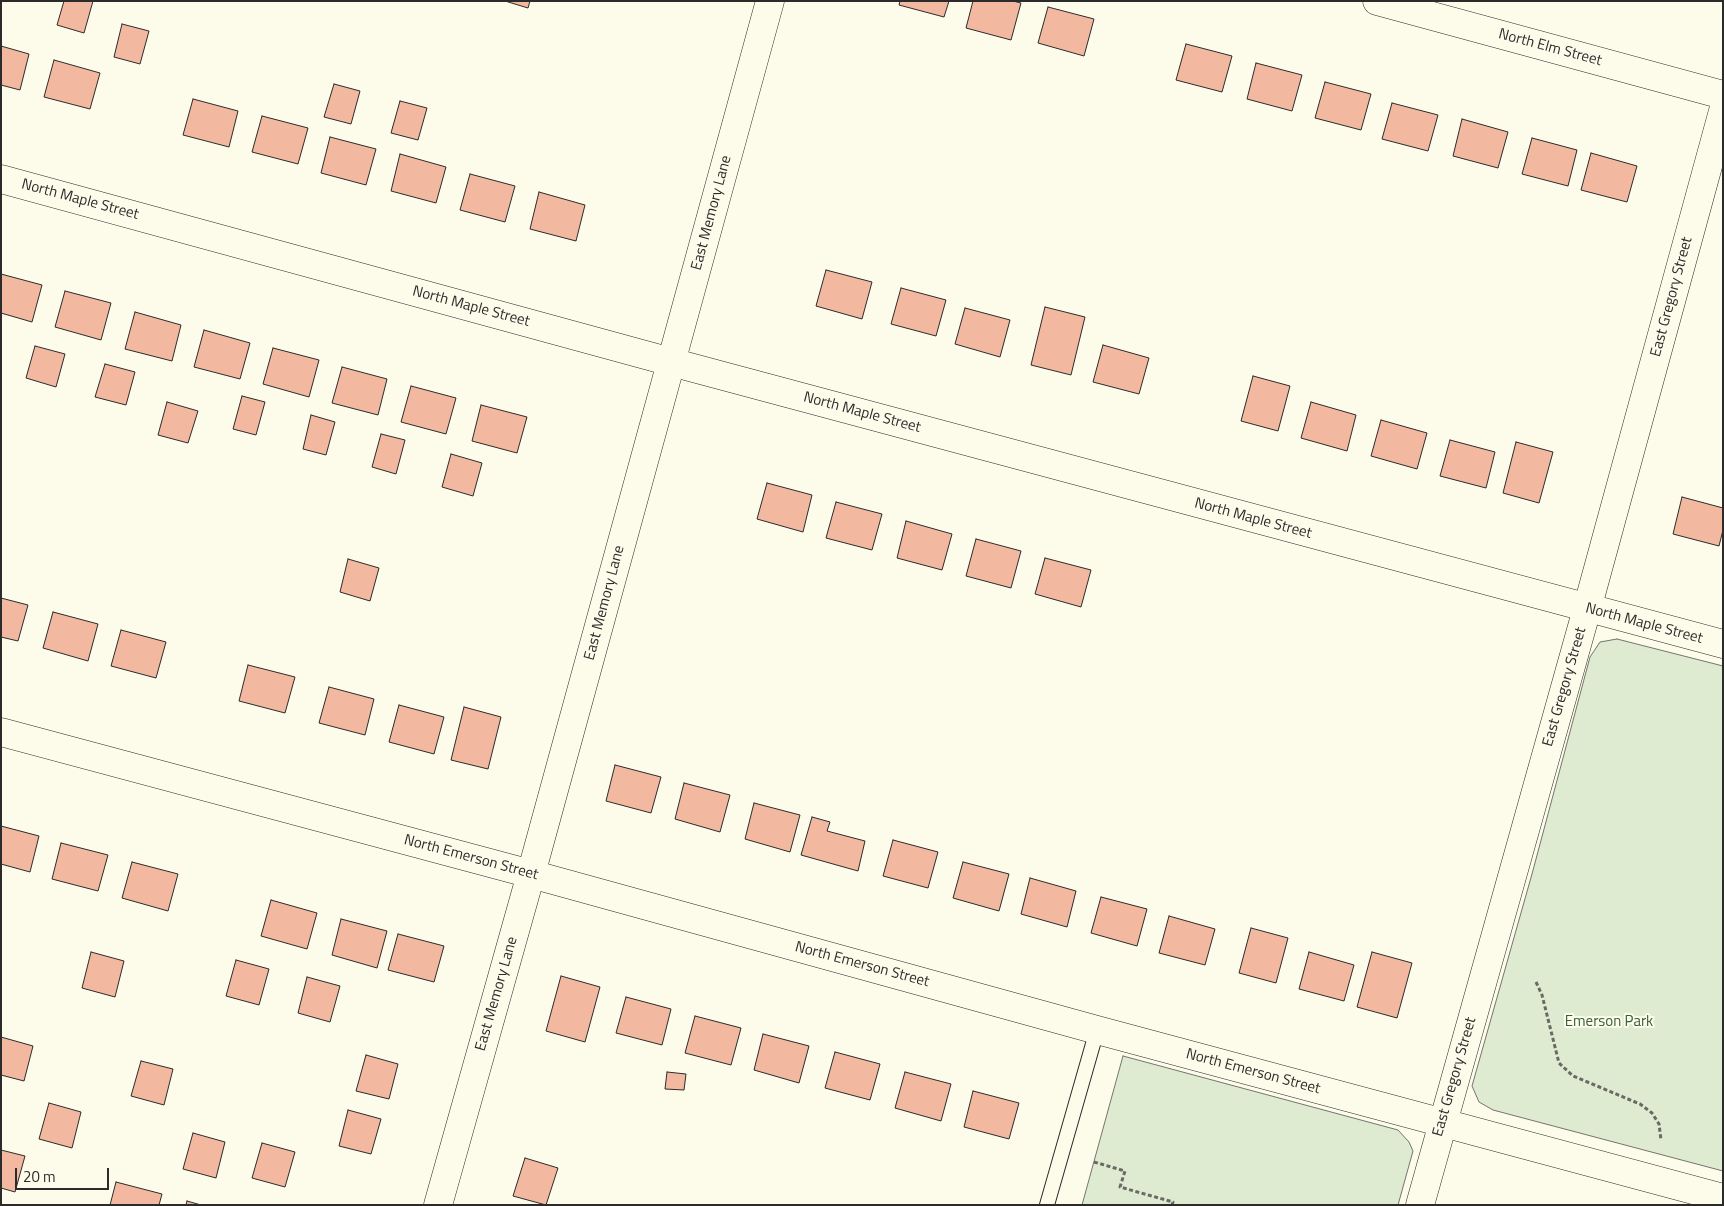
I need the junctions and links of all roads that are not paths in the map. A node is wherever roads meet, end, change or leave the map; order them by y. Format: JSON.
{"nodes":[{"id":1,"x":770,"y":1,"type":"edge"},
{"id":2,"x":1377,"y":1,"type":"edge"},
{"id":3,"x":1723,"y":95,"type":"edge"},
{"id":4,"x":1723,"y":111,"type":"edge"},
{"id":5,"x":1,"y":179,"type":"edge"},
{"id":6,"x":671,"y":362,"type":"junction"},
{"id":7,"x":1587,"y":609,"type":"junction"},
{"id":8,"x":1723,"y":644,"type":"edge"},
{"id":9,"x":1,"y":732,"type":"edge"},
{"id":10,"x":531,"y":874,"type":"junction"},
{"id":11,"x":1097,"y":1030,"type":"junction"},
{"id":12,"x":1442,"y":1123,"type":"junction"},
{"id":13,"x":1723,"y":1198,"type":"edge"},
{"id":14,"x":438,"y":1205,"type":"edge"},
{"id":15,"x":1048,"y":1205,"type":"edge"},
{"id":16,"x":1420,"y":1205,"type":"edge"}],
"edges":[{"from":1,"to":6,"type":"street","name":"East Memory Lane"},
{"from":2,"to":3,"type":"street","name":"North Elm Street"},
{"from":4,"to":7,"type":"street","name":"East Gregory Street"},
{"from":5,"to":6,"type":"street","name":"North Maple Street"},
{"from":6,"to":7,"type":"street","name":"North Maple Street"},
{"from":6,"to":10,"type":"street","name":"East Memory Lane"},
{"from":7,"to":8,"type":"street","name":"North Maple Street"},
{"from":7,"to":12,"type":"street","name":"East Gregory Street"},
{"from":9,"to":10,"type":"street","name":"North Emerson Street"},
{"from":10,"to":11,"type":"street","name":"North Emerson Street"},
{"from":10,"to":14,"type":"street","name":"East Memory Lane"},
{"from":11,"to":12,"type":"street","name":"North Emerson Street"},
{"from":11,"to":15,"type":"lane"},
{"from":12,"to":13,"type":"street","name":"North Emerson Street"},
{"from":12,"to":16,"type":"street","name":"East Gregory Street"}]}
